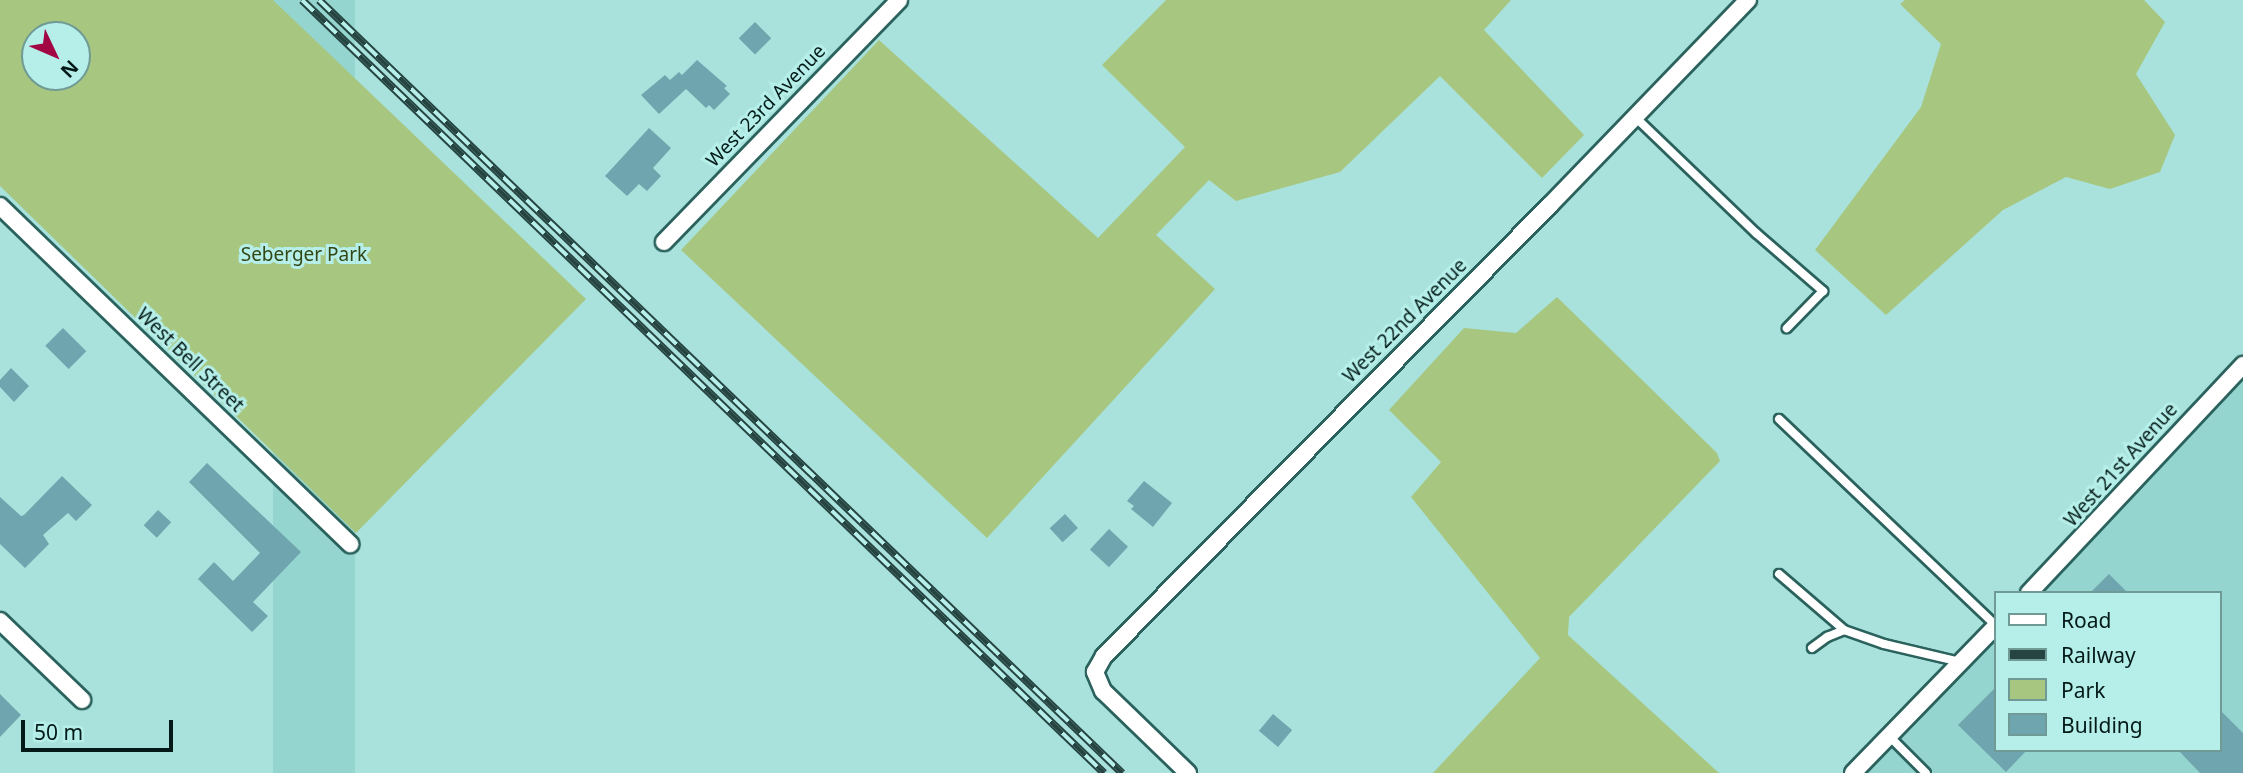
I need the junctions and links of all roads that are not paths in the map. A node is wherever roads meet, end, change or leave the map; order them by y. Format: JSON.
{"nodes":[{"id":1,"x":899,"y":0,"type":"edge"},
{"id":2,"x":1748,"y":0,"type":"edge"},
{"id":3,"x":1635,"y":117,"type":"junction"},
{"id":4,"x":0,"y":206,"type":"edge"},
{"id":5,"x":664,"y":242,"type":"dead end"},
{"id":6,"x":1787,"y":328,"type":"dead end"},
{"id":7,"x":2243,"y":365,"type":"edge"},
{"id":8,"x":1779,"y":419,"type":"dead end"},
{"id":9,"x":351,"y":544,"type":"dead end"},
{"id":10,"x":1779,"y":574,"type":"dead end"},
{"id":11,"x":2031,"y":591,"type":"edge"},
{"id":12,"x":0,"y":621,"type":"edge"},
{"id":13,"x":1994,"y":624,"type":"edge"},
{"id":14,"x":1994,"y":628,"type":"edge"},
{"id":15,"x":1844,"y":630,"type":"junction"},
{"id":16,"x":1812,"y":648,"type":"dead end"},
{"id":17,"x":1961,"y":662,"type":"junction"},
{"id":18,"x":82,"y":700,"type":"dead end"},
{"id":19,"x":1889,"y":736,"type":"junction"},
{"id":20,"x":1188,"y":773,"type":"edge"},
{"id":21,"x":1853,"y":773,"type":"edge"},
{"id":22,"x":1926,"y":773,"type":"edge"}],
"edges":[{"from":1,"to":5,"type":"street","name":"West 23rd Avenue"},
{"from":2,"to":3,"type":"street","name":"West 22nd Avenue"},
{"from":3,"to":6,"type":"lane"},
{"from":3,"to":20,"type":"street","name":"West 22nd Avenue"},
{"from":4,"to":9,"type":"street","name":"West Bell Street"},
{"from":7,"to":11,"type":"street","name":"West 21st Avenue"},
{"from":8,"to":13,"type":"lane"},
{"from":10,"to":15,"type":"lane"},
{"from":12,"to":18,"type":"street"},
{"from":14,"to":17,"type":"street"},
{"from":15,"to":16,"type":"lane"},
{"from":15,"to":17,"type":"lane"},
{"from":17,"to":19,"type":"street"},
{"from":19,"to":21,"type":"street"},
{"from":19,"to":22,"type":"lane"}]}
